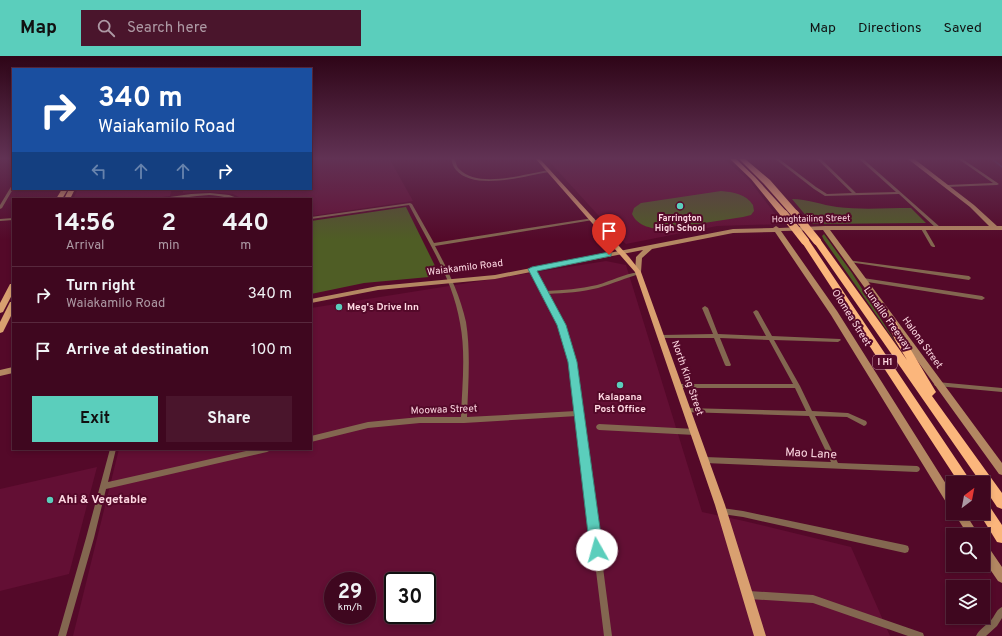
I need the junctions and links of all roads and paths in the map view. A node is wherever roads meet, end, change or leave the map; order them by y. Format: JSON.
{"nodes":[{"id":1,"x":562,"y":185,"type":"edge"},
{"id":2,"x":759,"y":185,"type":"edge"},
{"id":3,"x":770,"y":185,"type":"edge"},
{"id":4,"x":811,"y":185,"type":"edge"},
{"id":5,"x":847,"y":185,"type":"edge"},
{"id":6,"x":891,"y":185,"type":"edge"},
{"id":7,"x":971,"y":185,"type":"edge"},
{"id":8,"x":948,"y":186,"type":"joint"},
{"id":9,"x":12,"y":188,"type":"edge"},
{"id":10,"x":900,"y":193,"type":"junction"},
{"id":11,"x":856,"y":194,"type":"junction"},
{"id":12,"x":176,"y":198,"type":"edge"},
{"id":13,"x":235,"y":198,"type":"edge"},
{"id":14,"x":0,"y":208,"type":"edge"},
{"id":15,"x":312,"y":218,"type":"edge"},
{"id":16,"x":12,"y":219,"type":"edge"},
{"id":17,"x":593,"y":219,"type":"junction"},
{"id":18,"x":0,"y":220,"type":"edge"},
{"id":19,"x":938,"y":227,"type":"junction"},
{"id":20,"x":776,"y":228,"type":"junction"},
{"id":21,"x":824,"y":228,"type":"junction"},
{"id":22,"x":922,"y":228,"type":"junction"},
{"id":23,"x":999,"y":228,"type":"edge"},
{"id":24,"x":432,"y":245,"type":"junction"},
{"id":25,"x":933,"y":246,"type":"dead end"},
{"id":26,"x":652,"y":248,"type":"junction"},
{"id":27,"x":622,"y":253,"type":"junction"},
{"id":28,"x":849,"y":261,"type":"junction"},
{"id":29,"x":532,"y":269,"type":"junction"},
{"id":30,"x":638,"y":272,"type":"junction"},
{"id":31,"x":969,"y":278,"type":"dead end"},
{"id":32,"x":863,"y":280,"type":"junction"},
{"id":33,"x":450,"y":282,"type":"junction"},
{"id":34,"x":12,"y":288,"type":"edge"},
{"id":35,"x":546,"y":293,"type":"junction"},
{"id":36,"x":982,"y":298,"type":"dead end"},
{"id":37,"x":312,"y":301,"type":"edge"},
{"id":38,"x":12,"y":306,"type":"edge"},
{"id":39,"x":704,"y":308,"type":"dead end"},
{"id":40,"x":0,"y":310,"type":"edge"},
{"id":41,"x":756,"y":312,"type":"dead end"},
{"id":42,"x":891,"y":320,"type":"junction"},
{"id":43,"x":0,"y":330,"type":"edge"},
{"id":44,"x":716,"y":336,"type":"junction"},
{"id":45,"x":662,"y":337,"type":"junction"},
{"id":46,"x":770,"y":338,"type":"junction"},
{"id":47,"x":838,"y":340,"type":"dead end"},
{"id":48,"x":728,"y":365,"type":"dead end"},
{"id":49,"x":12,"y":370,"type":"edge"},
{"id":50,"x":0,"y":373,"type":"edge"},
{"id":51,"x":937,"y":384,"type":"junction"},
{"id":52,"x":679,"y":386,"type":"junction"},
{"id":53,"x":797,"y":386,"type":"junction"},
{"id":54,"x":1002,"y":390,"type":"edge"},
{"id":55,"x":686,"y":410,"type":"junction"},
{"id":56,"x":579,"y":413,"type":"junction"},
{"id":57,"x":811,"y":414,"type":"junction"},
{"id":58,"x":464,"y":420,"type":"junction"},
{"id":59,"x":864,"y":423,"type":"dead end"},
{"id":60,"x":599,"y":427,"type":"dead end"},
{"id":61,"x":695,"y":432,"type":"junction"},
{"id":62,"x":312,"y":439,"type":"edge"},
{"id":63,"x":113,"y":450,"type":"edge"},
{"id":64,"x":263,"y":450,"type":"edge"},
{"id":65,"x":705,"y":460,"type":"junction"},
{"id":66,"x":972,"y":461,"type":"junction"},
{"id":67,"x":836,"y":466,"type":"junction"},
{"id":68,"x":917,"y":469,"type":"dead end"},
{"id":69,"x":1002,"y":471,"type":"edge"},
{"id":70,"x":961,"y":476,"type":"edge"},
{"id":71,"x":105,"y":486,"type":"junction"},
{"id":72,"x":946,"y":493,"type":"edge"},
{"id":73,"x":1002,"y":503,"type":"edge"},
{"id":74,"x":722,"y":511,"type":"junction"},
{"id":75,"x":990,"y":519,"type":"edge"},
{"id":76,"x":1002,"y":537,"type":"edge"},
{"id":77,"x":905,"y":549,"type":"dead end"},
{"id":78,"x":990,"y":559,"type":"edge"},
{"id":79,"x":1002,"y":577,"type":"edge"},
{"id":80,"x":749,"y":595,"type":"junction"},
{"id":81,"x":1002,"y":611,"type":"edge"},
{"id":82,"x":62,"y":636,"type":"edge"},
{"id":83,"x":608,"y":636,"type":"edge"},
{"id":84,"x":760,"y":636,"type":"edge"},
{"id":85,"x":920,"y":636,"type":"edge"},
{"id":86,"x":980,"y":636,"type":"edge"}],
"edges":[{"from":1,"to":17,"type":"main road","name":"North King Street"},
{"from":2,"to":70,"type":"highway","name":"Lunalilo Freeway","number":"I H1","bridge":true},
{"from":3,"to":66,"type":"highway","name":"Lunalilo Freeway","number":"I H1","bridge":true},
{"from":4,"to":11,"type":"street"},
{"from":5,"to":11,"type":"street"},
{"from":6,"to":10,"type":"street"},
{"from":7,"to":8,"type":"street"},
{"from":8,"to":23,"type":"main road"},
{"from":9,"to":14,"type":"street"},
{"from":10,"to":11,"type":"street"},
{"from":10,"to":19,"type":"street"},
{"from":12,"to":13,"type":"street"},
{"from":15,"to":24,"type":"street"},
{"from":16,"to":18,"type":"street"},
{"from":17,"to":24,"type":"street"},
{"from":17,"to":27,"type":"main road","name":"North King Street"},
{"from":19,"to":22,"type":"main road","name":"Houghtailing Street"},
{"from":19,"to":23,"type":"main road","name":"Houghtailing Street"},
{"from":20,"to":21,"type":"main road","name":"Houghtailing Street"},
{"from":20,"to":26,"type":"main road","name":"Houghtailing Street"},
{"from":20,"to":72,"type":"main road","name":"Olomea Street"},
{"from":21,"to":22,"type":"main road","name":"Houghtailing Street"},
{"from":21,"to":28,"type":"main road","name":"Halona Street"},
{"from":22,"to":25,"type":"street"},
{"from":24,"to":33,"type":"street"},
{"from":26,"to":27,"type":"main road","name":"Houghtailing Street"},
{"from":26,"to":30,"type":"main road"},
{"from":27,"to":29,"type":"main road","name":"Waiakamilo Road"},
{"from":27,"to":30,"type":"main road","name":"North King Street"},
{"from":28,"to":31,"type":"street"},
{"from":28,"to":32,"type":"main road","name":"Halona Street"},
{"from":29,"to":33,"type":"main road","name":"Waiakamilo Road"},
{"from":29,"to":35,"type":"street"},
{"from":30,"to":35,"type":"street"},
{"from":30,"to":45,"type":"main road","name":"North King Street"},
{"from":32,"to":36,"type":"street"},
{"from":32,"to":42,"type":"main road","name":"Halona Street"},
{"from":33,"to":37,"type":"main road","name":"Waiakamilo Road"},
{"from":33,"to":58,"type":"street"},
{"from":34,"to":40,"type":"main road"},
{"from":35,"to":56,"type":"street"},
{"from":38,"to":43,"type":"main road"},
{"from":39,"to":44,"type":"street"},
{"from":41,"to":46,"type":"street"},
{"from":42,"to":51,"type":"main road","name":"Halona Street"},
{"from":42,"to":66,"type":"highway"},
{"from":44,"to":45,"type":"street"},
{"from":44,"to":46,"type":"street"},
{"from":44,"to":48,"type":"street"},
{"from":45,"to":52,"type":"main road","name":"North King Street"},
{"from":46,"to":47,"type":"street"},
{"from":46,"to":53,"type":"street"},
{"from":49,"to":50,"type":"main road"},
{"from":51,"to":54,"type":"street"},
{"from":51,"to":69,"type":"main road","name":"Halona Street"},
{"from":52,"to":53,"type":"street"},
{"from":52,"to":55,"type":"main road","name":"North King Street"},
{"from":53,"to":57,"type":"street"},
{"from":55,"to":57,"type":"street"},
{"from":55,"to":61,"type":"main road","name":"North King Street"},
{"from":56,"to":58,"type":"street","name":"Moowaa Street"},
{"from":56,"to":83,"type":"street"},
{"from":57,"to":59,"type":"street"},
{"from":57,"to":67,"type":"street"},
{"from":58,"to":62,"type":"street","name":"Moowaa Street"},
{"from":60,"to":61,"type":"street"},
{"from":61,"to":65,"type":"main road","name":"North King Street"},
{"from":63,"to":71,"type":"street"},
{"from":64,"to":71,"type":"street"},
{"from":65,"to":67,"type":"street","name":"Mao Lane"},
{"from":65,"to":74,"type":"main road","name":"North King Street"},
{"from":66,"to":73,"type":"highway","name":"Lunalilo Freeway","number":"I H1"},
{"from":67,"to":68,"type":"street","name":"Mao Lane"},
{"from":71,"to":82,"type":"street"},
{"from":74,"to":77,"type":"street"},
{"from":74,"to":80,"type":"main road","name":"North King Street"},
{"from":75,"to":76,"type":"highway"},
{"from":78,"to":79,"type":"main road"},
{"from":80,"to":84,"type":"main road","name":"North King Street"},
{"from":80,"to":85,"type":"street"},
{"from":81,"to":86,"type":"street"}]}
